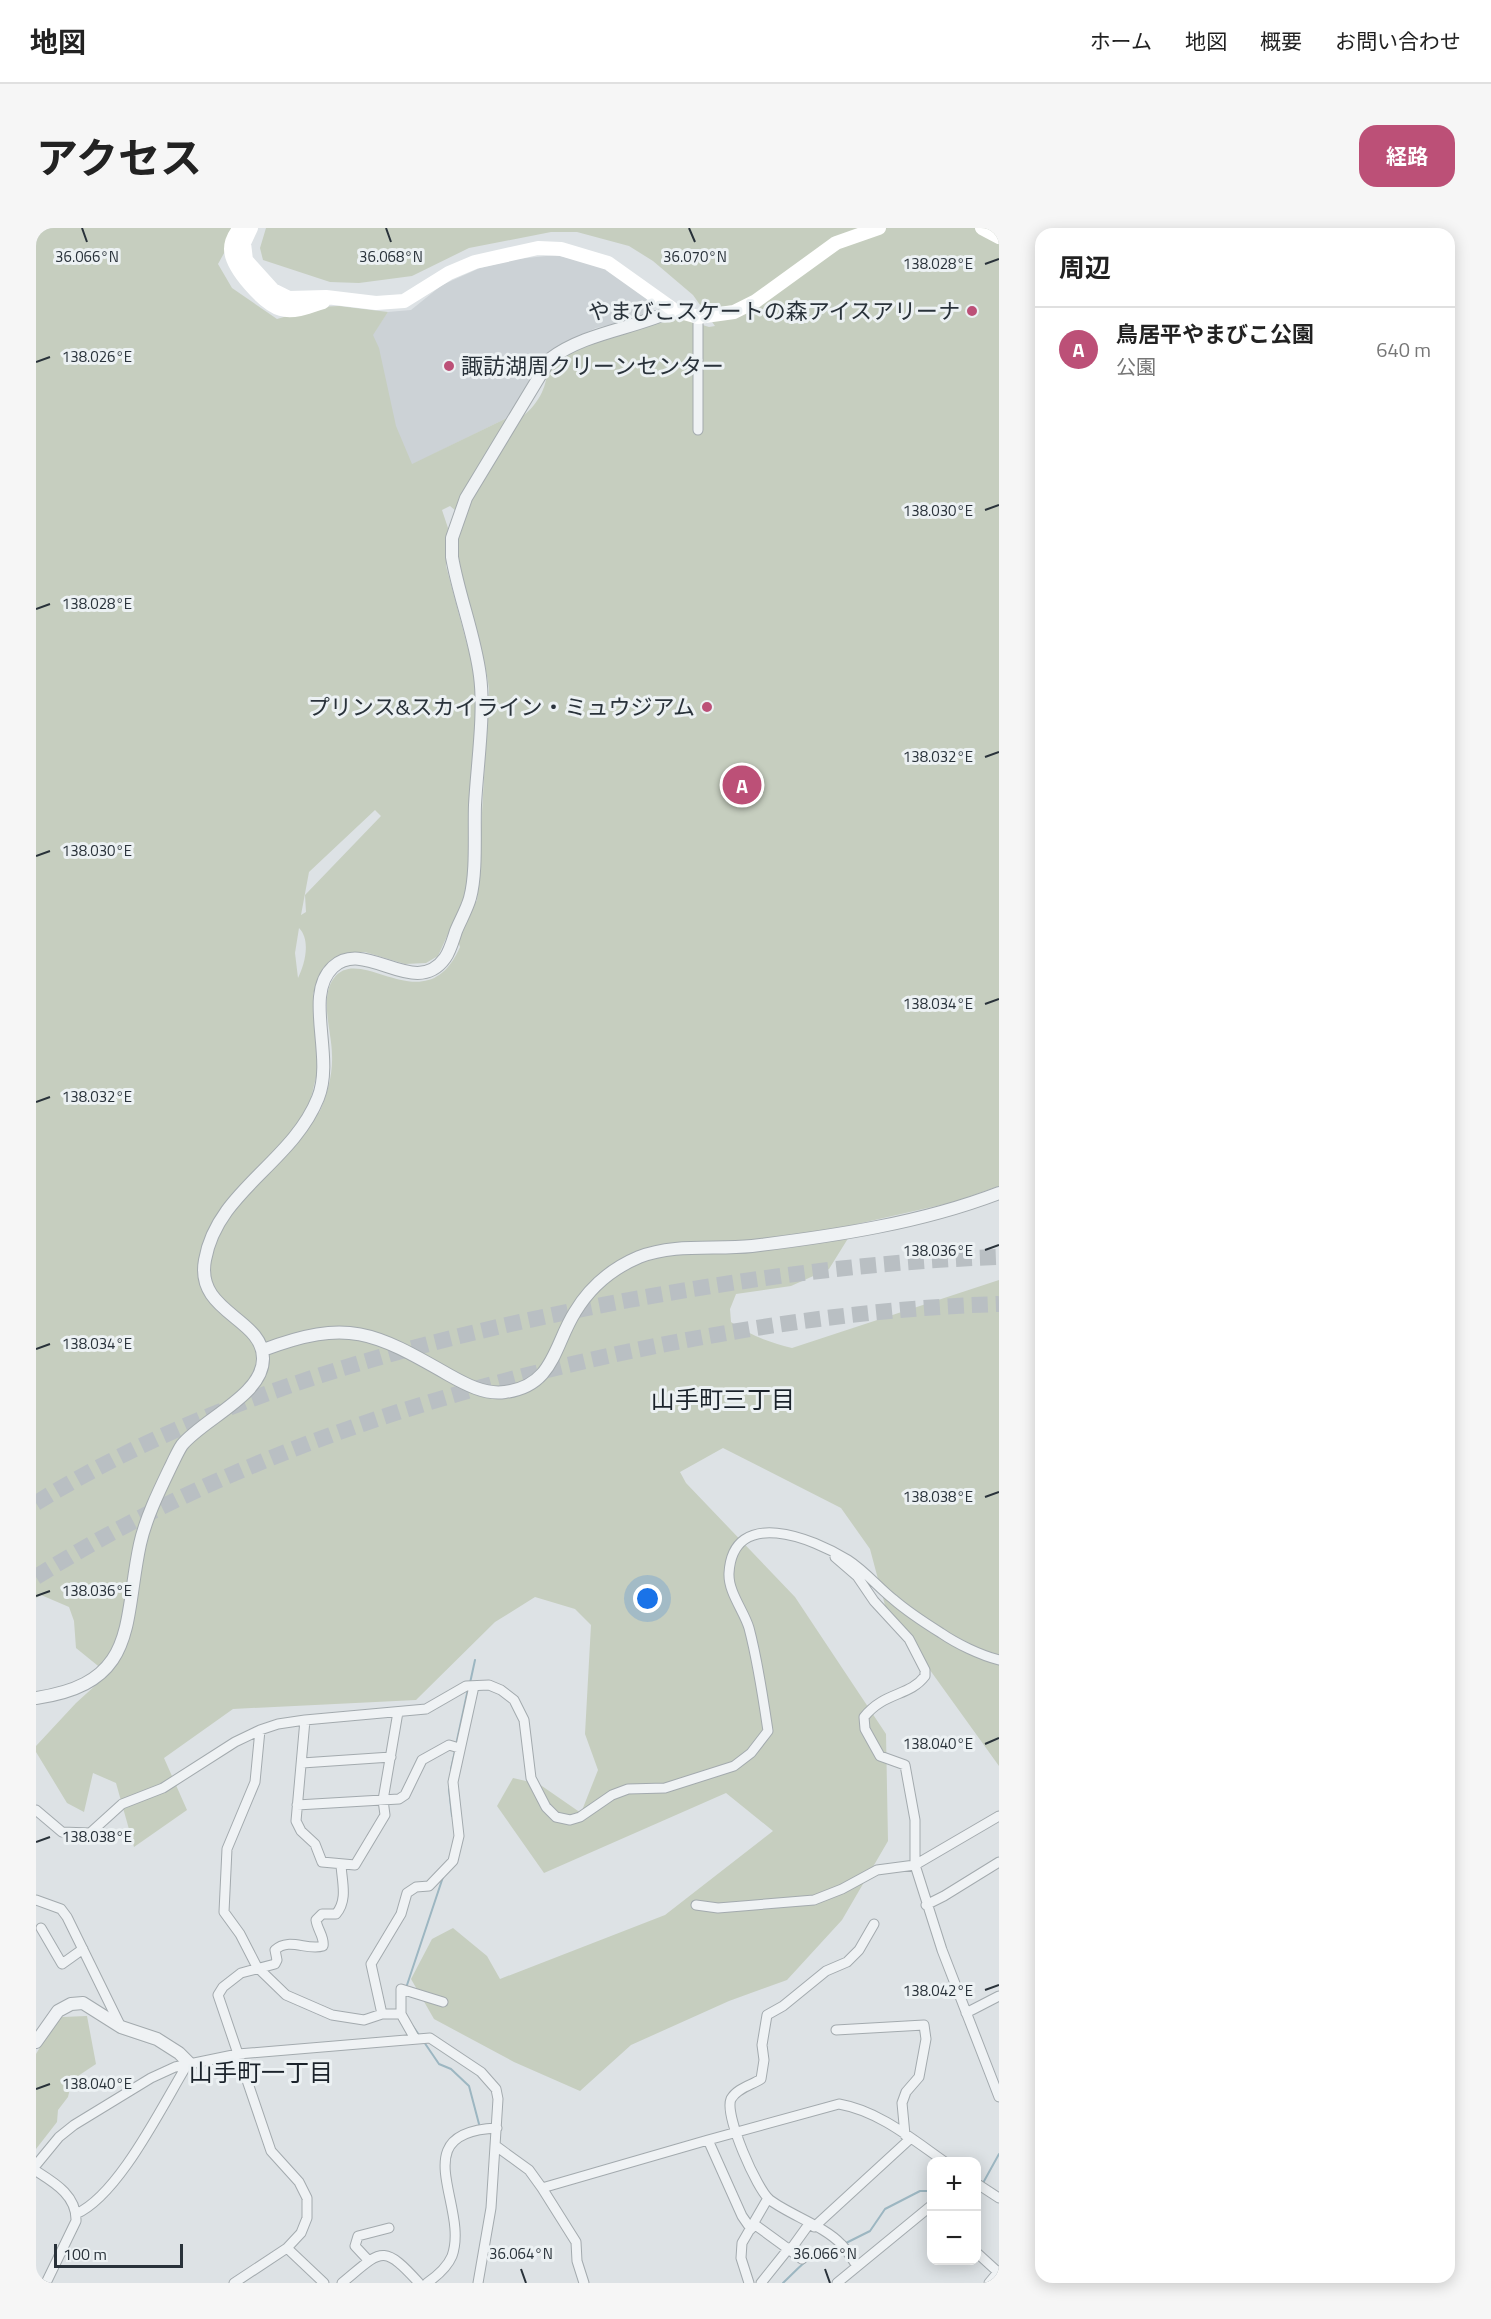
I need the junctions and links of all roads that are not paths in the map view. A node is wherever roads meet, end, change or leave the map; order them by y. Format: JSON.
{"nodes":[{"id":1,"x":240,"y":228,"type":"edge"},
{"id":2,"x":251,"y":228,"type":"edge"},
{"id":3,"x":879,"y":228,"type":"edge"},
{"id":4,"x":982,"y":228,"type":"edge"},
{"id":5,"x":999,"y":237,"type":"edge"},
{"id":6,"x":337,"y":299,"type":"junction"},
{"id":7,"x":674,"y":310,"type":"junction"},
{"id":8,"x":698,"y":316,"type":"junction"},
{"id":9,"x":698,"y":430,"type":"dead end"},
{"id":10,"x":999,"y":1193,"type":"edge"},
{"id":11,"x":263,"y":1350,"type":"junction"},
{"id":12,"x":833,"y":1552,"type":"junction"},
{"id":13,"x":999,"y":1660,"type":"edge"},
{"id":14,"x":474,"y":1686,"type":"junction"},
{"id":15,"x":36,"y":1698,"type":"edge"},
{"id":16,"x":398,"y":1713,"type":"junction"},
{"id":17,"x":304,"y":1720,"type":"junction"},
{"id":18,"x":260,"y":1730,"type":"junction"},
{"id":19,"x":459,"y":1748,"type":"junction"},
{"id":20,"x":391,"y":1757,"type":"junction"},
{"id":21,"x":302,"y":1763,"type":"junction"},
{"id":22,"x":383,"y":1800,"type":"junction"},
{"id":23,"x":297,"y":1805,"type":"junction"},
{"id":24,"x":36,"y":1810,"type":"edge"},
{"id":25,"x":999,"y":1816,"type":"edge"},
{"id":26,"x":999,"y":1862,"type":"edge"},
{"id":27,"x":341,"y":1865,"type":"junction"},
{"id":28,"x":915,"y":1865,"type":"junction"},
{"id":29,"x":36,"y":1900,"type":"edge"},
{"id":30,"x":696,"y":1905,"type":"dead end"},
{"id":31,"x":926,"y":1905,"type":"junction"},
{"id":32,"x":874,"y":1924,"type":"dead end"},
{"id":33,"x":40,"y":1929,"type":"dead end"},
{"id":34,"x":83,"y":1949,"type":"junction"},
{"id":35,"x":257,"y":1967,"type":"junction"},
{"id":36,"x":999,"y":1996,"type":"edge"},
{"id":37,"x":443,"y":2002,"type":"dead end"},
{"id":38,"x":966,"y":2013,"type":"junction"},
{"id":39,"x":382,"y":2014,"type":"junction"},
{"id":40,"x":401,"y":2014,"type":"junction"},
{"id":41,"x":121,"y":2027,"type":"junction"},
{"id":42,"x":836,"y":2030,"type":"dead end"},
{"id":43,"x":414,"y":2037,"type":"junction"},
{"id":44,"x":36,"y":2042,"type":"edge"},
{"id":45,"x":238,"y":2054,"type":"junction"},
{"id":46,"x":188,"y":2065,"type":"junction"},
{"id":47,"x":998,"y":2094,"type":"edge"},
{"id":48,"x":497,"y":2128,"type":"junction"},
{"id":49,"x":734,"y":2132,"type":"junction"},
{"id":50,"x":908,"y":2137,"type":"junction"},
{"id":51,"x":708,"y":2140,"type":"junction"},
{"id":52,"x":496,"y":2146,"type":"junction"},
{"id":53,"x":938,"y":2157,"type":"edge"},
{"id":54,"x":36,"y":2165,"type":"edge"},
{"id":55,"x":36,"y":2172,"type":"edge"},
{"id":56,"x":981,"y":2186,"type":"edge"},
{"id":57,"x":542,"y":2188,"type":"junction"},
{"id":58,"x":768,"y":2198,"type":"junction"},
{"id":59,"x":999,"y":2198,"type":"edge"},
{"id":60,"x":927,"y":2209,"type":"edge"},
{"id":61,"x":76,"y":2214,"type":"junction"},
{"id":62,"x":812,"y":2225,"type":"junction"},
{"id":63,"x":753,"y":2227,"type":"junction"},
{"id":64,"x":389,"y":2228,"type":"dead end"},
{"id":65,"x":287,"y":2248,"type":"junction"},
{"id":66,"x":790,"y":2248,"type":"junction"},
{"id":67,"x":981,"y":2256,"type":"edge"},
{"id":68,"x":802,"y":2259,"type":"dead end"},
{"id":69,"x":369,"y":2261,"type":"junction"},
{"id":70,"x":857,"y":2266,"type":"junction"},
{"id":71,"x":999,"y":2272,"type":"edge"},
{"id":72,"x":47,"y":2280,"type":"edge"},
{"id":73,"x":38,"y":2283,"type":"edge"},
{"id":74,"x":234,"y":2283,"type":"edge"},
{"id":75,"x":324,"y":2283,"type":"edge"},
{"id":76,"x":342,"y":2283,"type":"edge"},
{"id":77,"x":419,"y":2283,"type":"edge"},
{"id":78,"x":427,"y":2283,"type":"edge"},
{"id":79,"x":478,"y":2283,"type":"edge"},
{"id":80,"x":584,"y":2283,"type":"edge"},
{"id":81,"x":749,"y":2283,"type":"edge"},
{"id":82,"x":761,"y":2283,"type":"edge"},
{"id":83,"x":837,"y":2283,"type":"edge"},
{"id":84,"x":989,"y":2283,"type":"edge"}],
"edges":[{"from":1,"to":6,"type":"main road"},
{"from":2,"to":6,"type":"main road"},
{"from":3,"to":8,"type":"main road"},
{"from":4,"to":5,"type":"main road"},
{"from":6,"to":7,"type":"main road"},
{"from":7,"to":8,"type":"main road"},
{"from":7,"to":11,"type":"street"},
{"from":8,"to":9,"type":"street"},
{"from":10,"to":11,"type":"street"},
{"from":11,"to":15,"type":"street"},
{"from":12,"to":13,"type":"street"},
{"from":12,"to":14,"type":"street"},
{"from":12,"to":28,"type":"street"},
{"from":14,"to":16,"type":"street"},
{"from":14,"to":19,"type":"street"},
{"from":16,"to":17,"type":"street"},
{"from":16,"to":20,"type":"street"},
{"from":17,"to":18,"type":"street"},
{"from":17,"to":21,"type":"street"},
{"from":18,"to":24,"type":"street"},
{"from":18,"to":35,"type":"street"},
{"from":19,"to":22,"type":"street"},
{"from":19,"to":39,"type":"street"},
{"from":20,"to":21,"type":"street"},
{"from":20,"to":22,"type":"street"},
{"from":21,"to":23,"type":"street"},
{"from":22,"to":23,"type":"street"},
{"from":22,"to":27,"type":"street"},
{"from":23,"to":27,"type":"street"},
{"from":25,"to":28,"type":"street"},
{"from":26,"to":31,"type":"street"},
{"from":27,"to":35,"type":"street"},
{"from":28,"to":30,"type":"street"},
{"from":28,"to":31,"type":"street"},
{"from":29,"to":34,"type":"street"},
{"from":31,"to":38,"type":"street"},
{"from":32,"to":49,"type":"street"},
{"from":33,"to":34,"type":"street"},
{"from":34,"to":41,"type":"street"},
{"from":35,"to":39,"type":"street"},
{"from":35,"to":45,"type":"street"},
{"from":36,"to":38,"type":"street"},
{"from":37,"to":40,"type":"street"},
{"from":38,"to":47,"type":"street"},
{"from":39,"to":40,"type":"street"},
{"from":40,"to":43,"type":"street"},
{"from":41,"to":44,"type":"street"},
{"from":41,"to":46,"type":"street"},
{"from":42,"to":50,"type":"street"},
{"from":43,"to":45,"type":"street"},
{"from":43,"to":48,"type":"street"},
{"from":45,"to":46,"type":"street"},
{"from":45,"to":65,"type":"street"},
{"from":46,"to":54,"type":"street"},
{"from":46,"to":61,"type":"street"},
{"from":48,"to":52,"type":"street"},
{"from":48,"to":78,"type":"street"},
{"from":49,"to":50,"type":"street"},
{"from":49,"to":51,"type":"street"},
{"from":49,"to":58,"type":"street"},
{"from":50,"to":53,"type":"street"},
{"from":50,"to":62,"type":"street"},
{"from":51,"to":57,"type":"street"},
{"from":51,"to":63,"type":"street"},
{"from":52,"to":57,"type":"street"},
{"from":52,"to":79,"type":"street"},
{"from":55,"to":61,"type":"street"},
{"from":56,"to":59,"type":"street"},
{"from":57,"to":80,"type":"street"},
{"from":58,"to":62,"type":"street"},
{"from":58,"to":63,"type":"street"},
{"from":60,"to":70,"type":"street"},
{"from":61,"to":72,"type":"street"},
{"from":62,"to":66,"type":"street"},
{"from":62,"to":70,"type":"street"},
{"from":63,"to":66,"type":"street"},
{"from":63,"to":81,"type":"street"},
{"from":64,"to":69,"type":"street"},
{"from":65,"to":74,"type":"street"},
{"from":65,"to":75,"type":"street"},
{"from":66,"to":68,"type":"street"},
{"from":66,"to":82,"type":"street"},
{"from":67,"to":71,"type":"street"},
{"from":69,"to":76,"type":"street"},
{"from":69,"to":77,"type":"street"},
{"from":70,"to":83,"type":"street"},
{"from":71,"to":84,"type":"street"},
{"from":72,"to":73,"type":"street"}]}
